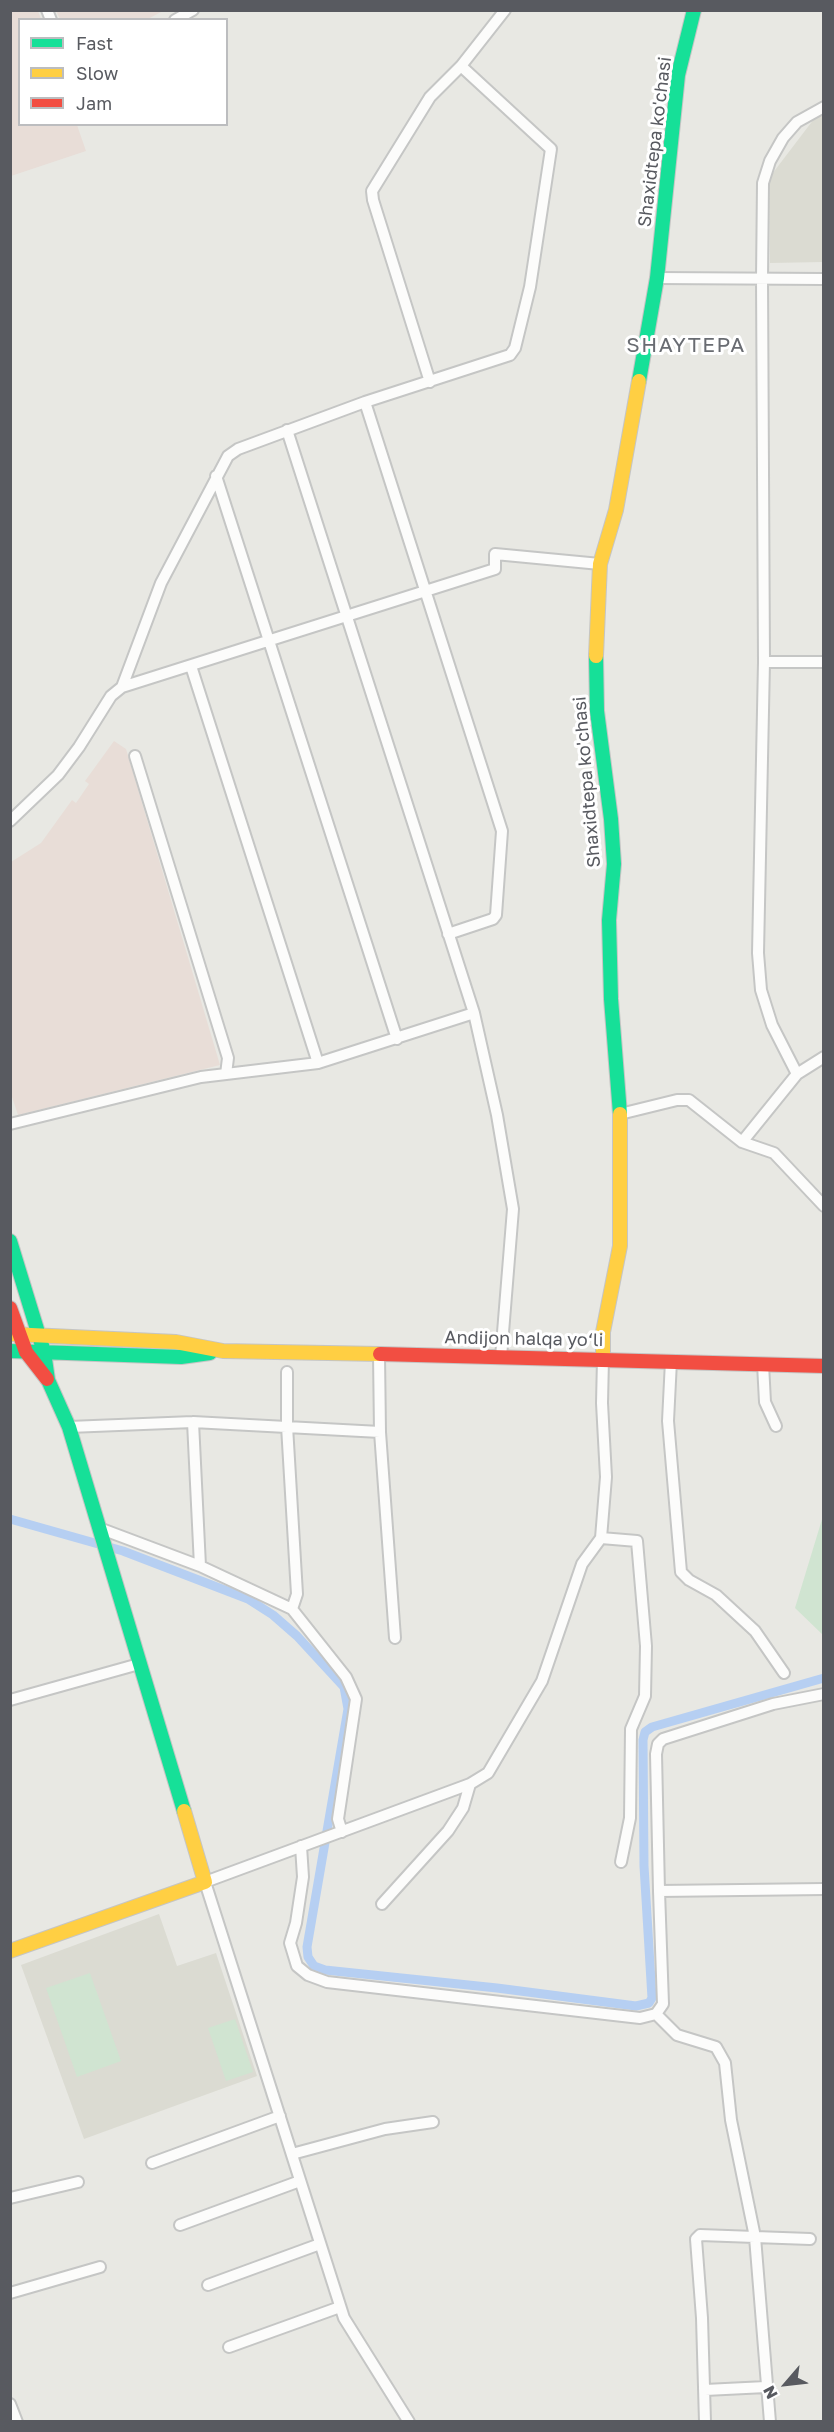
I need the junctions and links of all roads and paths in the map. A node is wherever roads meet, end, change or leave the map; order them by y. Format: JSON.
{"nodes":[{"id":1,"x":193,"y":10,"type":"edge"},
{"id":2,"x":505,"y":10,"type":"edge"},
{"id":3,"x":694,"y":10,"type":"edge"},
{"id":4,"x":179,"y":18,"type":"edge"},
{"id":5,"x":461,"y":66,"type":"junction"},
{"id":6,"x":824,"y":107,"type":"edge"},
{"id":7,"x":657,"y":278,"type":"junction"},
{"id":8,"x":762,"y":278,"type":"junction"},
{"id":9,"x":824,"y":279,"type":"edge"},
{"id":10,"x":430,"y":382,"type":"junction"},
{"id":11,"x":365,"y":402,"type":"junction"},
{"id":12,"x":287,"y":430,"type":"junction"},
{"id":13,"x":216,"y":476,"type":"junction"},
{"id":14,"x":600,"y":564,"type":"junction"},
{"id":15,"x":426,"y":592,"type":"junction"},
{"id":16,"x":348,"y":617,"type":"junction"},
{"id":17,"x":270,"y":641,"type":"junction"},
{"id":18,"x":764,"y":662,"type":"junction"},
{"id":19,"x":824,"y":662,"type":"edge"},
{"id":20,"x":191,"y":666,"type":"junction"},
{"id":21,"x":122,"y":687,"type":"junction"},
{"id":22,"x":135,"y":756,"type":"dead end"},
{"id":23,"x":10,"y":820,"type":"edge"},
{"id":24,"x":448,"y":934,"type":"junction"},
{"id":25,"x":474,"y":1013,"type":"junction"},
{"id":26,"x":397,"y":1039,"type":"junction"},
{"id":27,"x":824,"y":1057,"type":"edge"},
{"id":28,"x":318,"y":1063,"type":"junction"},
{"id":29,"x":226,"y":1074,"type":"junction"},
{"id":30,"x":796,"y":1074,"type":"junction"},
{"id":31,"x":620,"y":1114,"type":"junction"},
{"id":32,"x":10,"y":1124,"type":"edge"},
{"id":33,"x":742,"y":1142,"type":"junction"},
{"id":34,"x":824,"y":1206,"type":"edge"},
{"id":35,"x":10,"y":1241,"type":"edge"},
{"id":36,"x":10,"y":1308,"type":"edge"},
{"id":37,"x":14,"y":1334,"type":"edge"},
{"id":38,"x":38,"y":1336,"type":"junction"},
{"id":39,"x":10,"y":1351,"type":"edge"},
{"id":40,"x":223,"y":1351,"type":"junction"},
{"id":41,"x":26,"y":1352,"type":"junction"},
{"id":42,"x":44,"y":1352,"type":"junction"},
{"id":43,"x":380,"y":1355,"type":"junction"},
{"id":44,"x":501,"y":1357,"type":"junction"},
{"id":45,"x":603,"y":1359,"type":"junction"},
{"id":46,"x":671,"y":1361,"type":"junction"},
{"id":47,"x":763,"y":1364,"type":"junction"},
{"id":48,"x":824,"y":1366,"type":"edge"},
{"id":49,"x":287,"y":1372,"type":"dead end"},
{"id":50,"x":48,"y":1380,"type":"junction"},
{"id":51,"x":193,"y":1422,"type":"junction"},
{"id":52,"x":287,"y":1426,"type":"junction"},
{"id":53,"x":776,"y":1426,"type":"dead end"},
{"id":54,"x":69,"y":1427,"type":"junction"},
{"id":55,"x":380,"y":1432,"type":"junction"},
{"id":56,"x":100,"y":1531,"type":"junction"},
{"id":57,"x":601,"y":1538,"type":"junction"},
{"id":58,"x":200,"y":1566,"type":"junction"},
{"id":59,"x":292,"y":1609,"type":"junction"},
{"id":60,"x":394,"y":1638,"type":"dead end"},
{"id":61,"x":139,"y":1664,"type":"junction"},
{"id":62,"x":784,"y":1673,"type":"dead end"},
{"id":63,"x":824,"y":1694,"type":"edge"},
{"id":64,"x":10,"y":1700,"type":"edge"},
{"id":65,"x":470,"y":1784,"type":"junction"},
{"id":66,"x":338,"y":1833,"type":"junction"},
{"id":67,"x":304,"y":1845,"type":"junction"},
{"id":68,"x":621,"y":1862,"type":"dead end"},
{"id":69,"x":205,"y":1882,"type":"junction"},
{"id":70,"x":824,"y":1889,"type":"edge"},
{"id":71,"x":659,"y":1892,"type":"junction"},
{"id":72,"x":382,"y":1904,"type":"dead end"},
{"id":73,"x":10,"y":1951,"type":"edge"},
{"id":74,"x":656,"y":2014,"type":"junction"},
{"id":75,"x":279,"y":2116,"type":"junction"},
{"id":76,"x":433,"y":2122,"type":"dead end"},
{"id":77,"x":292,"y":2154,"type":"junction"},
{"id":78,"x":152,"y":2163,"type":"dead end"},
{"id":79,"x":300,"y":2181,"type":"junction"},
{"id":80,"x":78,"y":2182,"type":"dead end"},
{"id":81,"x":10,"y":2198,"type":"edge"},
{"id":82,"x":180,"y":2224,"type":"dead end"},
{"id":83,"x":755,"y":2237,"type":"junction"},
{"id":84,"x":810,"y":2239,"type":"dead end"},
{"id":85,"x":320,"y":2244,"type":"junction"},
{"id":86,"x":100,"y":2267,"type":"dead end"},
{"id":87,"x":208,"y":2285,"type":"dead end"},
{"id":88,"x":10,"y":2293,"type":"edge"},
{"id":89,"x":340,"y":2307,"type":"junction"},
{"id":90,"x":229,"y":2346,"type":"dead end"},
{"id":91,"x":765,"y":2387,"type":"junction"},
{"id":92,"x":705,"y":2390,"type":"junction"},
{"id":93,"x":10,"y":2404,"type":"edge"},
{"id":94,"x":16,"y":2421,"type":"edge"},
{"id":95,"x":409,"y":2421,"type":"edge"},
{"id":96,"x":705,"y":2421,"type":"edge"},
{"id":97,"x":770,"y":2421,"type":"edge"}],
"edges":[{"from":1,"to":4,"type":"street"},
{"from":2,"to":5,"type":"street"},
{"from":3,"to":7,"type":"main road","name":"Shaxidtepa ko'chasi"},
{"from":5,"to":10,"type":"street"},
{"from":5,"to":10,"type":"street"},
{"from":6,"to":8,"type":"street"},
{"from":7,"to":8,"type":"street"},
{"from":7,"to":14,"type":"main road","name":"Shaxidtepa ko'chasi"},
{"from":8,"to":9,"type":"street"},
{"from":8,"to":18,"type":"street"},
{"from":10,"to":11,"type":"street"},
{"from":11,"to":12,"type":"street"},
{"from":11,"to":15,"type":"street"},
{"from":12,"to":13,"type":"street"},
{"from":12,"to":16,"type":"street"},
{"from":13,"to":17,"type":"street"},
{"from":13,"to":21,"type":"street"},
{"from":14,"to":15,"type":"street"},
{"from":14,"to":31,"type":"main road","name":"Shaxidtepa ko'chasi"},
{"from":15,"to":16,"type":"street"},
{"from":15,"to":24,"type":"street"},
{"from":16,"to":17,"type":"street"},
{"from":16,"to":24,"type":"street"},
{"from":17,"to":20,"type":"street"},
{"from":17,"to":26,"type":"street"},
{"from":18,"to":19,"type":"street"},
{"from":18,"to":30,"type":"street"},
{"from":20,"to":21,"type":"street"},
{"from":20,"to":28,"type":"street"},
{"from":21,"to":23,"type":"street"},
{"from":22,"to":29,"type":"street"},
{"from":24,"to":25,"type":"street"},
{"from":25,"to":26,"type":"street"},
{"from":25,"to":44,"type":"street"},
{"from":26,"to":28,"type":"street"},
{"from":27,"to":30,"type":"street"},
{"from":28,"to":29,"type":"street"},
{"from":29,"to":32,"type":"street"},
{"from":30,"to":33,"type":"street"},
{"from":31,"to":33,"type":"street"},
{"from":31,"to":45,"type":"main road","name":"Shaxidtepa ko'chasi"},
{"from":33,"to":34,"type":"street"},
{"from":35,"to":38,"type":"main road"},
{"from":36,"to":37,"type":"main road"},
{"from":37,"to":38,"type":"main road","name":"Andijon halqa yo‘li"},
{"from":37,"to":41,"type":"main road"},
{"from":38,"to":40,"type":"main road","name":"Andijon halqa yo‘li"},
{"from":38,"to":42,"type":"main road"},
{"from":39,"to":41,"type":"main road","name":"Andijon halqa yo‘li"},
{"from":40,"to":42,"type":"main road","name":"Andijon halqa yo‘li"},
{"from":40,"to":43,"type":"main road","name":"Andijon halqa yo‘li"},
{"from":41,"to":42,"type":"main road","name":"Andijon halqa yo‘li"},
{"from":41,"to":50,"type":"main road"},
{"from":42,"to":50,"type":"main road"},
{"from":43,"to":44,"type":"main road","name":"Andijon halqa yo‘li"},
{"from":43,"to":55,"type":"street"},
{"from":44,"to":45,"type":"main road","name":"Andijon halqa yo‘li"},
{"from":45,"to":46,"type":"main road","name":"Andijon halqa yo‘li"},
{"from":45,"to":57,"type":"street"},
{"from":46,"to":47,"type":"main road","name":"Andijon halqa yo‘li"},
{"from":46,"to":62,"type":"street"},
{"from":47,"to":48,"type":"main road","name":"Andijon halqa yo‘li"},
{"from":47,"to":53,"type":"street"},
{"from":49,"to":52,"type":"street"},
{"from":50,"to":54,"type":"main road"},
{"from":51,"to":52,"type":"street"},
{"from":51,"to":54,"type":"street"},
{"from":51,"to":58,"type":"street"},
{"from":52,"to":55,"type":"street"},
{"from":52,"to":59,"type":"street"},
{"from":54,"to":56,"type":"main road"},
{"from":55,"to":60,"type":"street"},
{"from":56,"to":58,"type":"street"},
{"from":56,"to":61,"type":"main road"},
{"from":57,"to":65,"type":"street"},
{"from":57,"to":68,"type":"street"},
{"from":58,"to":59,"type":"street"},
{"from":59,"to":66,"type":"street"},
{"from":61,"to":64,"type":"street"},
{"from":61,"to":69,"type":"main road"},
{"from":63,"to":71,"type":"street"},
{"from":65,"to":66,"type":"street"},
{"from":65,"to":72,"type":"street"},
{"from":66,"to":67,"type":"street"},
{"from":67,"to":69,"type":"street"},
{"from":67,"to":74,"type":"street"},
{"from":69,"to":73,"type":"main road"},
{"from":69,"to":75,"type":"street"},
{"from":70,"to":71,"type":"street"},
{"from":71,"to":74,"type":"street"},
{"from":74,"to":83,"type":"street"},
{"from":75,"to":77,"type":"street"},
{"from":75,"to":78,"type":"street"},
{"from":76,"to":77,"type":"street"},
{"from":77,"to":79,"type":"street"},
{"from":79,"to":82,"type":"street"},
{"from":79,"to":85,"type":"street"},
{"from":80,"to":81,"type":"street"},
{"from":83,"to":84,"type":"street"},
{"from":83,"to":91,"type":"street"},
{"from":83,"to":92,"type":"street"},
{"from":85,"to":87,"type":"street"},
{"from":85,"to":89,"type":"street"},
{"from":86,"to":88,"type":"street"},
{"from":89,"to":90,"type":"street"},
{"from":89,"to":95,"type":"street"},
{"from":91,"to":92,"type":"street"},
{"from":91,"to":97,"type":"street"},
{"from":92,"to":96,"type":"street"},
{"from":93,"to":94,"type":"street"}]}
